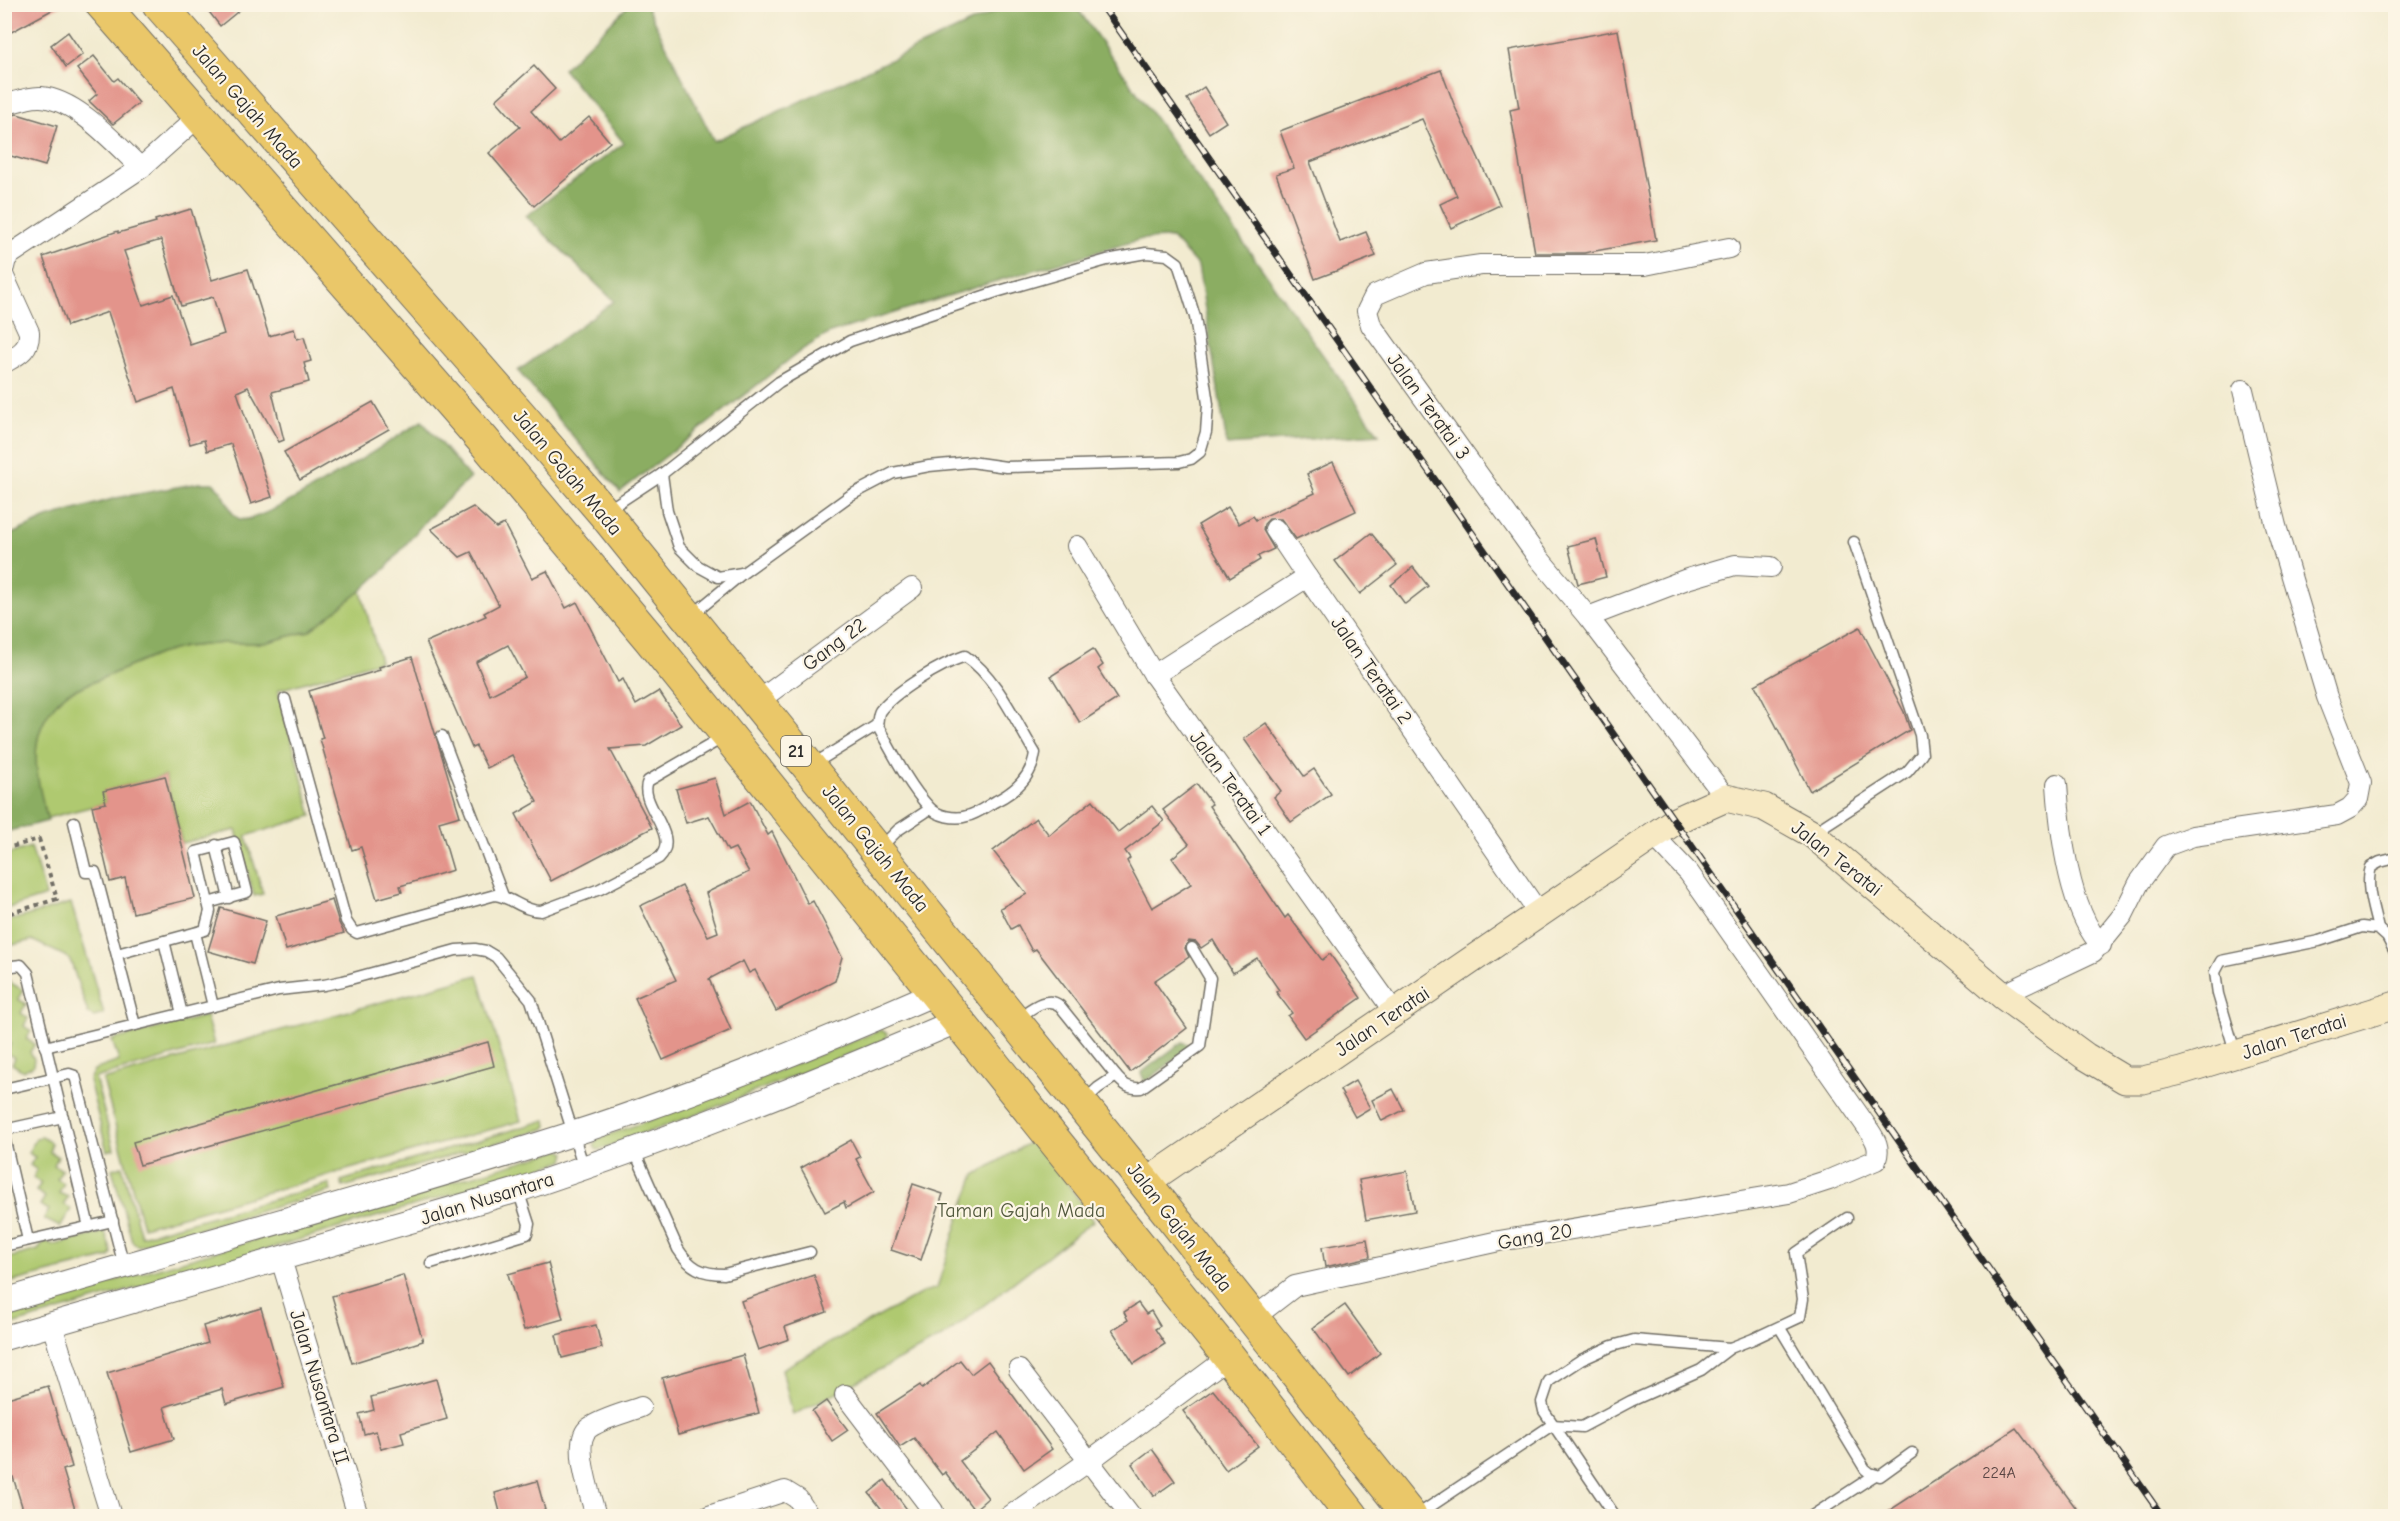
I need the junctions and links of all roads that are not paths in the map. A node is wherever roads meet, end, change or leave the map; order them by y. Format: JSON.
{"nodes":[{"id":1,"x":102,"y":4,"type":"edge"},
{"id":2,"x":159,"y":4,"type":"edge"},
{"id":3,"x":4,"y":105,"type":"edge"},
{"id":4,"x":199,"y":116,"type":"junction"},
{"id":5,"x":141,"y":168,"type":"junction"},
{"id":6,"x":347,"y":219,"type":"junction"},
{"id":7,"x":315,"y":248,"type":"junction"},
{"id":8,"x":1729,"y":248,"type":"dead end"},
{"id":9,"x":4,"y":267,"type":"edge"},
{"id":10,"x":4,"y":277,"type":"edge"},
{"id":11,"x":4,"y":363,"type":"edge"},
{"id":12,"x":2243,"y":390,"type":"dead end"},
{"id":13,"x":662,"y":474,"type":"junction"},
{"id":14,"x":604,"y":513,"type":"junction"},
{"id":15,"x":1275,"y":528,"type":"dead end"},
{"id":16,"x":1854,"y":542,"type":"dead end"},
{"id":17,"x":1077,"y":546,"type":"dead end"},
{"id":18,"x":1771,"y":567,"type":"dead end"},
{"id":19,"x":743,"y":573,"type":"junction"},
{"id":20,"x":1307,"y":578,"type":"junction"},
{"id":21,"x":912,"y":588,"type":"dead end"},
{"id":22,"x":1588,"y":617,"type":"junction"},
{"id":23,"x":690,"y":618,"type":"junction"},
{"id":24,"x":1154,"y":675,"type":"junction"},
{"id":25,"x":285,"y":699,"type":"dead end"},
{"id":26,"x":757,"y":702,"type":"junction"},
{"id":27,"x":877,"y":725,"type":"junction"},
{"id":28,"x":727,"y":735,"type":"junction"},
{"id":29,"x":442,"y":736,"type":"dead end"},
{"id":30,"x":809,"y":767,"type":"junction"},
{"id":31,"x":2057,"y":784,"type":"dead end"},
{"id":32,"x":1725,"y":798,"type":"junction"},
{"id":33,"x":930,"y":809,"type":"junction"},
{"id":34,"x":74,"y":822,"type":"dead end"},
{"id":35,"x":1812,"y":834,"type":"junction"},
{"id":36,"x":1654,"y":836,"type":"junction"},
{"id":37,"x":216,"y":845,"type":"junction"},
{"id":38,"x":878,"y":850,"type":"junction"},
{"id":39,"x":2396,"y":858,"type":"edge"},
{"id":40,"x":503,"y":896,"type":"junction"},
{"id":41,"x":229,"y":898,"type":"junction"},
{"id":42,"x":208,"y":903,"type":"junction"},
{"id":43,"x":1538,"y":912,"type":"junction"},
{"id":44,"x":2378,"y":929,"type":"junction"},
{"id":45,"x":195,"y":933,"type":"junction"},
{"id":46,"x":164,"y":941,"type":"junction"},
{"id":47,"x":2101,"y":945,"type":"junction"},
{"id":48,"x":1192,"y":948,"type":"dead end"},
{"id":49,"x":117,"y":954,"type":"junction"},
{"id":50,"x":2396,"y":954,"type":"edge"},
{"id":51,"x":4,"y":967,"type":"edge"},
{"id":52,"x":935,"y":993,"type":"junction"},
{"id":53,"x":2002,"y":995,"type":"junction"},
{"id":54,"x":2396,"y":1005,"type":"edge"},
{"id":55,"x":213,"y":1006,"type":"junction"},
{"id":56,"x":1395,"y":1013,"type":"junction"},
{"id":57,"x":182,"y":1014,"type":"junction"},
{"id":58,"x":1014,"y":1020,"type":"junction"},
{"id":59,"x":957,"y":1021,"type":"junction"},
{"id":60,"x":135,"y":1025,"type":"junction"},
{"id":61,"x":45,"y":1047,"type":"junction"},
{"id":62,"x":2236,"y":1055,"type":"junction"},
{"id":63,"x":1116,"y":1076,"type":"junction"},
{"id":64,"x":53,"y":1078,"type":"junction"},
{"id":65,"x":4,"y":1089,"type":"edge"},
{"id":66,"x":1082,"y":1103,"type":"junction"},
{"id":67,"x":63,"y":1117,"type":"junction"},
{"id":68,"x":4,"y":1130,"type":"edge"},
{"id":69,"x":573,"y":1133,"type":"junction"},
{"id":70,"x":4,"y":1137,"type":"edge"},
{"id":71,"x":634,"y":1150,"type":"junction"},
{"id":72,"x":584,"y":1168,"type":"junction"},
{"id":73,"x":1145,"y":1183,"type":"junction"},
{"id":74,"x":518,"y":1190,"type":"junction"},
{"id":75,"x":1847,"y":1218,"type":"dead end"},
{"id":76,"x":113,"y":1221,"type":"junction"},
{"id":77,"x":89,"y":1227,"type":"junction"},
{"id":78,"x":28,"y":1240,"type":"junction"},
{"id":79,"x":4,"y":1246,"type":"edge"},
{"id":80,"x":810,"y":1252,"type":"dead end"},
{"id":81,"x":282,"y":1259,"type":"junction"},
{"id":82,"x":430,"y":1263,"type":"dead end"},
{"id":83,"x":124,"y":1266,"type":"junction"},
{"id":84,"x":4,"y":1301,"type":"edge"},
{"id":85,"x":1252,"y":1319,"type":"junction"},
{"id":86,"x":52,"y":1325,"type":"junction"},
{"id":87,"x":1780,"y":1328,"type":"junction"},
{"id":88,"x":4,"y":1338,"type":"edge"},
{"id":89,"x":1730,"y":1348,"type":"junction"},
{"id":90,"x":1229,"y":1358,"type":"junction"},
{"id":91,"x":1019,"y":1370,"type":"dead end"},
{"id":92,"x":845,"y":1395,"type":"dead end"},
{"id":93,"x":641,"y":1407,"type":"dead end"},
{"id":94,"x":1552,"y":1425,"type":"junction"},
{"id":95,"x":1912,"y":1453,"type":"dead end"},
{"id":96,"x":1089,"y":1461,"type":"junction"},
{"id":97,"x":1875,"y":1475,"type":"junction"},
{"id":98,"x":931,"y":1515,"type":"edge"},
{"id":99,"x":111,"y":1516,"type":"edge"},
{"id":100,"x":358,"y":1516,"type":"edge"},
{"id":101,"x":596,"y":1516,"type":"edge"},
{"id":102,"x":709,"y":1516,"type":"edge"},
{"id":103,"x":809,"y":1516,"type":"edge"},
{"id":104,"x":1010,"y":1516,"type":"edge"},
{"id":105,"x":1131,"y":1516,"type":"edge"},
{"id":106,"x":1352,"y":1516,"type":"edge"},
{"id":107,"x":1410,"y":1516,"type":"edge"},
{"id":108,"x":1416,"y":1516,"type":"edge"},
{"id":109,"x":1615,"y":1516,"type":"edge"},
{"id":110,"x":1812,"y":1516,"type":"edge"}],
"edges":[{"from":1,"to":4,"type":"highway","number":"21"},
{"from":2,"to":6,"type":"highway","name":"Jalan Gajah Mada","number":"21"},
{"from":3,"to":5,"type":"street"},
{"from":4,"to":5,"type":"street"},
{"from":4,"to":7,"type":"highway","number":"21"},
{"from":5,"to":9,"type":"street"},
{"from":6,"to":7,"type":"highway"},
{"from":6,"to":14,"type":"highway","name":"Jalan Gajah Mada","number":"21"},
{"from":7,"to":28,"type":"highway","number":"21"},
{"from":8,"to":22,"type":"street","name":"Jalan Teratai 3"},
{"from":10,"to":11,"type":"street"},
{"from":12,"to":47,"type":"street"},
{"from":13,"to":14,"type":"lane"},
{"from":13,"to":19,"type":"lane"},
{"from":13,"to":19,"type":"lane"},
{"from":14,"to":23,"type":"highway","name":"Jalan Gajah Mada","number":"21"},
{"from":15,"to":20,"type":"street","name":"Jalan Teratai 2"},
{"from":16,"to":35,"type":"lane"},
{"from":17,"to":24,"type":"street","name":"Jalan Teratai 1"},
{"from":18,"to":22,"type":"street"},
{"from":19,"to":23,"type":"lane"},
{"from":20,"to":24,"type":"street"},
{"from":20,"to":43,"type":"street","name":"Jalan Teratai 2"},
{"from":21,"to":26,"type":"street","name":"Gang 22"},
{"from":22,"to":32,"type":"street","name":"Jalan Teratai 3"},
{"from":23,"to":26,"type":"highway","name":"Jalan Gajah Mada","number":"21"},
{"from":24,"to":56,"type":"street","name":"Jalan Teratai 1"},
{"from":25,"to":40,"type":"lane"},
{"from":26,"to":30,"type":"highway","name":"Jalan Gajah Mada","number":"21"},
{"from":27,"to":30,"type":"lane"},
{"from":27,"to":33,"type":"lane"},
{"from":27,"to":33,"type":"lane"},
{"from":28,"to":40,"type":"lane"},
{"from":28,"to":52,"type":"highway","number":"21"},
{"from":29,"to":40,"type":"lane"},
{"from":30,"to":38,"type":"highway","name":"Jalan Gajah Mada","number":"21"},
{"from":31,"to":47,"type":"street"},
{"from":32,"to":35,"type":"main road","name":"Jalan Teratai"},
{"from":32,"to":36,"type":"main road","name":"Jalan Teratai"},
{"from":33,"to":38,"type":"lane"},
{"from":34,"to":49,"type":"lane"},
{"from":35,"to":53,"type":"main road","name":"Jalan Teratai"},
{"from":36,"to":43,"type":"main road","name":"Jalan Teratai"},
{"from":36,"to":85,"type":"street","name":"Gang 20"},
{"from":37,"to":41,"type":"lane"},
{"from":37,"to":41,"type":"lane"},
{"from":37,"to":42,"type":"lane"},
{"from":38,"to":58,"type":"highway","name":"Jalan Gajah Mada","number":"21"},
{"from":39,"to":44,"type":"lane"},
{"from":41,"to":42,"type":"lane"},
{"from":42,"to":45,"type":"lane"},
{"from":43,"to":56,"type":"main road","name":"Jalan Teratai"},
{"from":44,"to":50,"type":"lane"},
{"from":44,"to":62,"type":"lane"},
{"from":45,"to":46,"type":"lane"},
{"from":45,"to":55,"type":"lane"},
{"from":46,"to":49,"type":"lane"},
{"from":46,"to":57,"type":"lane"},
{"from":47,"to":53,"type":"street"},
{"from":48,"to":63,"type":"lane"},
{"from":49,"to":60,"type":"lane"},
{"from":51,"to":61,"type":"lane"},
{"from":52,"to":59,"type":"highway","number":"21"},
{"from":52,"to":69,"type":"street","name":"Jalan Nusantara"},
{"from":53,"to":62,"type":"main road","name":"Jalan Teratai"},
{"from":54,"to":62,"type":"main road","name":"Jalan Teratai"},
{"from":55,"to":57,"type":"lane"},
{"from":55,"to":69,"type":"lane"},
{"from":56,"to":73,"type":"main road","name":"Jalan Teratai"},
{"from":57,"to":60,"type":"lane"},
{"from":58,"to":63,"type":"lane"},
{"from":58,"to":66,"type":"highway","name":"Jalan Gajah Mada","number":"21"},
{"from":59,"to":71,"type":"street","name":"Jalan Nusantara"},
{"from":59,"to":90,"type":"highway","number":"21"},
{"from":60,"to":61,"type":"lane"},
{"from":61,"to":64,"type":"lane"},
{"from":63,"to":66,"type":"lane"},
{"from":64,"to":65,"type":"lane"},
{"from":64,"to":67,"type":"lane"},
{"from":64,"to":76,"type":"lane"},
{"from":66,"to":73,"type":"highway","name":"Jalan Gajah Mada","number":"21"},
{"from":67,"to":68,"type":"lane"},
{"from":67,"to":77,"type":"lane"},
{"from":69,"to":72,"type":"lane"},
{"from":69,"to":83,"type":"street","name":"Jalan Nusantara"},
{"from":70,"to":78,"type":"lane"},
{"from":71,"to":72,"type":"street","name":"Jalan Nusantara"},
{"from":71,"to":80,"type":"lane"},
{"from":72,"to":74,"type":"street","name":"Jalan Nusantara"},
{"from":73,"to":85,"type":"highway","name":"Jalan Gajah Mada","number":"21"},
{"from":74,"to":81,"type":"street","name":"Jalan Nusantara"},
{"from":74,"to":82,"type":"lane"},
{"from":75,"to":87,"type":"lane"},
{"from":76,"to":77,"type":"lane"},
{"from":76,"to":83,"type":"lane"},
{"from":77,"to":78,"type":"lane"},
{"from":78,"to":79,"type":"lane"},
{"from":81,"to":86,"type":"street","name":"Jalan Nusantara"},
{"from":81,"to":100,"type":"street","name":"Jalan Nusantara II"},
{"from":83,"to":84,"type":"street","name":"Jalan Nusantara"},
{"from":85,"to":107,"type":"highway","name":"Jalan Gajah Mada","number":"21"},
{"from":86,"to":88,"type":"street","name":"Jalan Nusantara"},
{"from":86,"to":99,"type":"street"},
{"from":87,"to":89,"type":"lane"},
{"from":87,"to":97,"type":"lane"},
{"from":89,"to":94,"type":"lane"},
{"from":89,"to":94,"type":"lane"},
{"from":90,"to":96,"type":"street"},
{"from":90,"to":106,"type":"highway","number":"21"},
{"from":91,"to":96,"type":"street"},
{"from":92,"to":98,"type":"street"},
{"from":93,"to":101,"type":"street"},
{"from":94,"to":108,"type":"lane"},
{"from":94,"to":109,"type":"lane"},
{"from":95,"to":97,"type":"lane"},
{"from":96,"to":104,"type":"street"},
{"from":96,"to":105,"type":"street"},
{"from":97,"to":110,"type":"lane"},
{"from":102,"to":103,"type":"street"}]}
